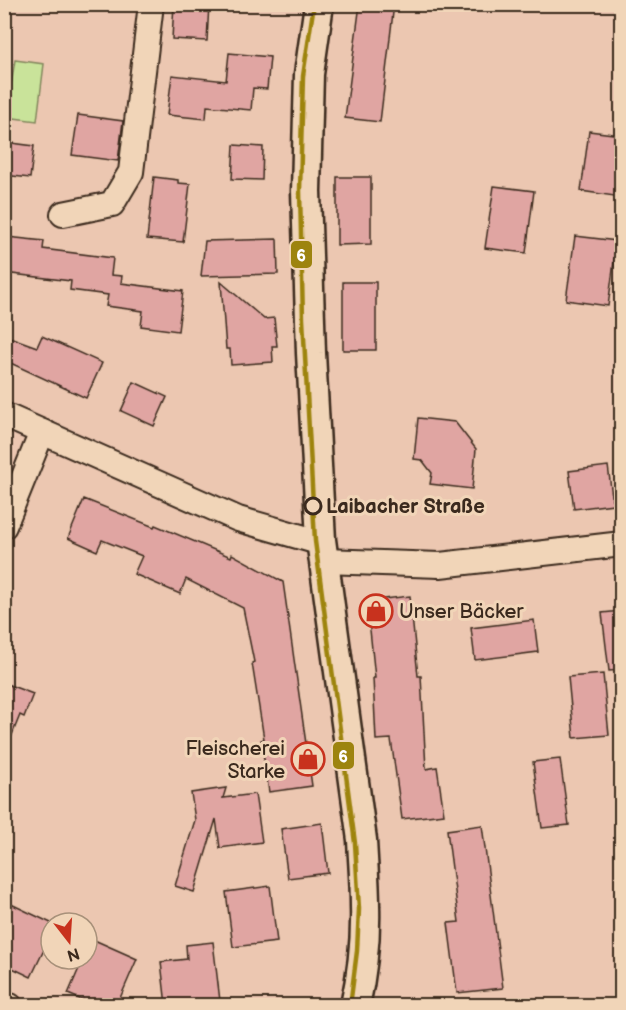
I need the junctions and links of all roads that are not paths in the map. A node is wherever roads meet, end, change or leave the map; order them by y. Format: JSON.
{"nodes":[{"id":1,"x":151,"y":4,"type":"edge"},
{"id":2,"x":319,"y":4,"type":"edge"},
{"id":3,"x":63,"y":214,"type":"dead end"},
{"id":4,"x":4,"y":415,"type":"edge"},
{"id":5,"x":42,"y":432,"type":"junction"},
{"id":6,"x":4,"y":526,"type":"edge"},
{"id":7,"x":621,"y":544,"type":"edge"},
{"id":8,"x":322,"y":551,"type":"junction"},
{"id":9,"x":4,"y":1003,"type":"edge"},
{"id":10,"x":10,"y":1005,"type":"edge"},
{"id":11,"x":355,"y":1005,"type":"edge"}],
"edges":[{"from":1,"to":3,"type":"street"},
{"from":2,"to":8,"type":"street"},
{"from":4,"to":5,"type":"street"},
{"from":5,"to":6,"type":"street"},
{"from":5,"to":8,"type":"street"},
{"from":7,"to":8,"type":"street"},
{"from":8,"to":11,"type":"street"},
{"from":9,"to":10,"type":"street"}]}
